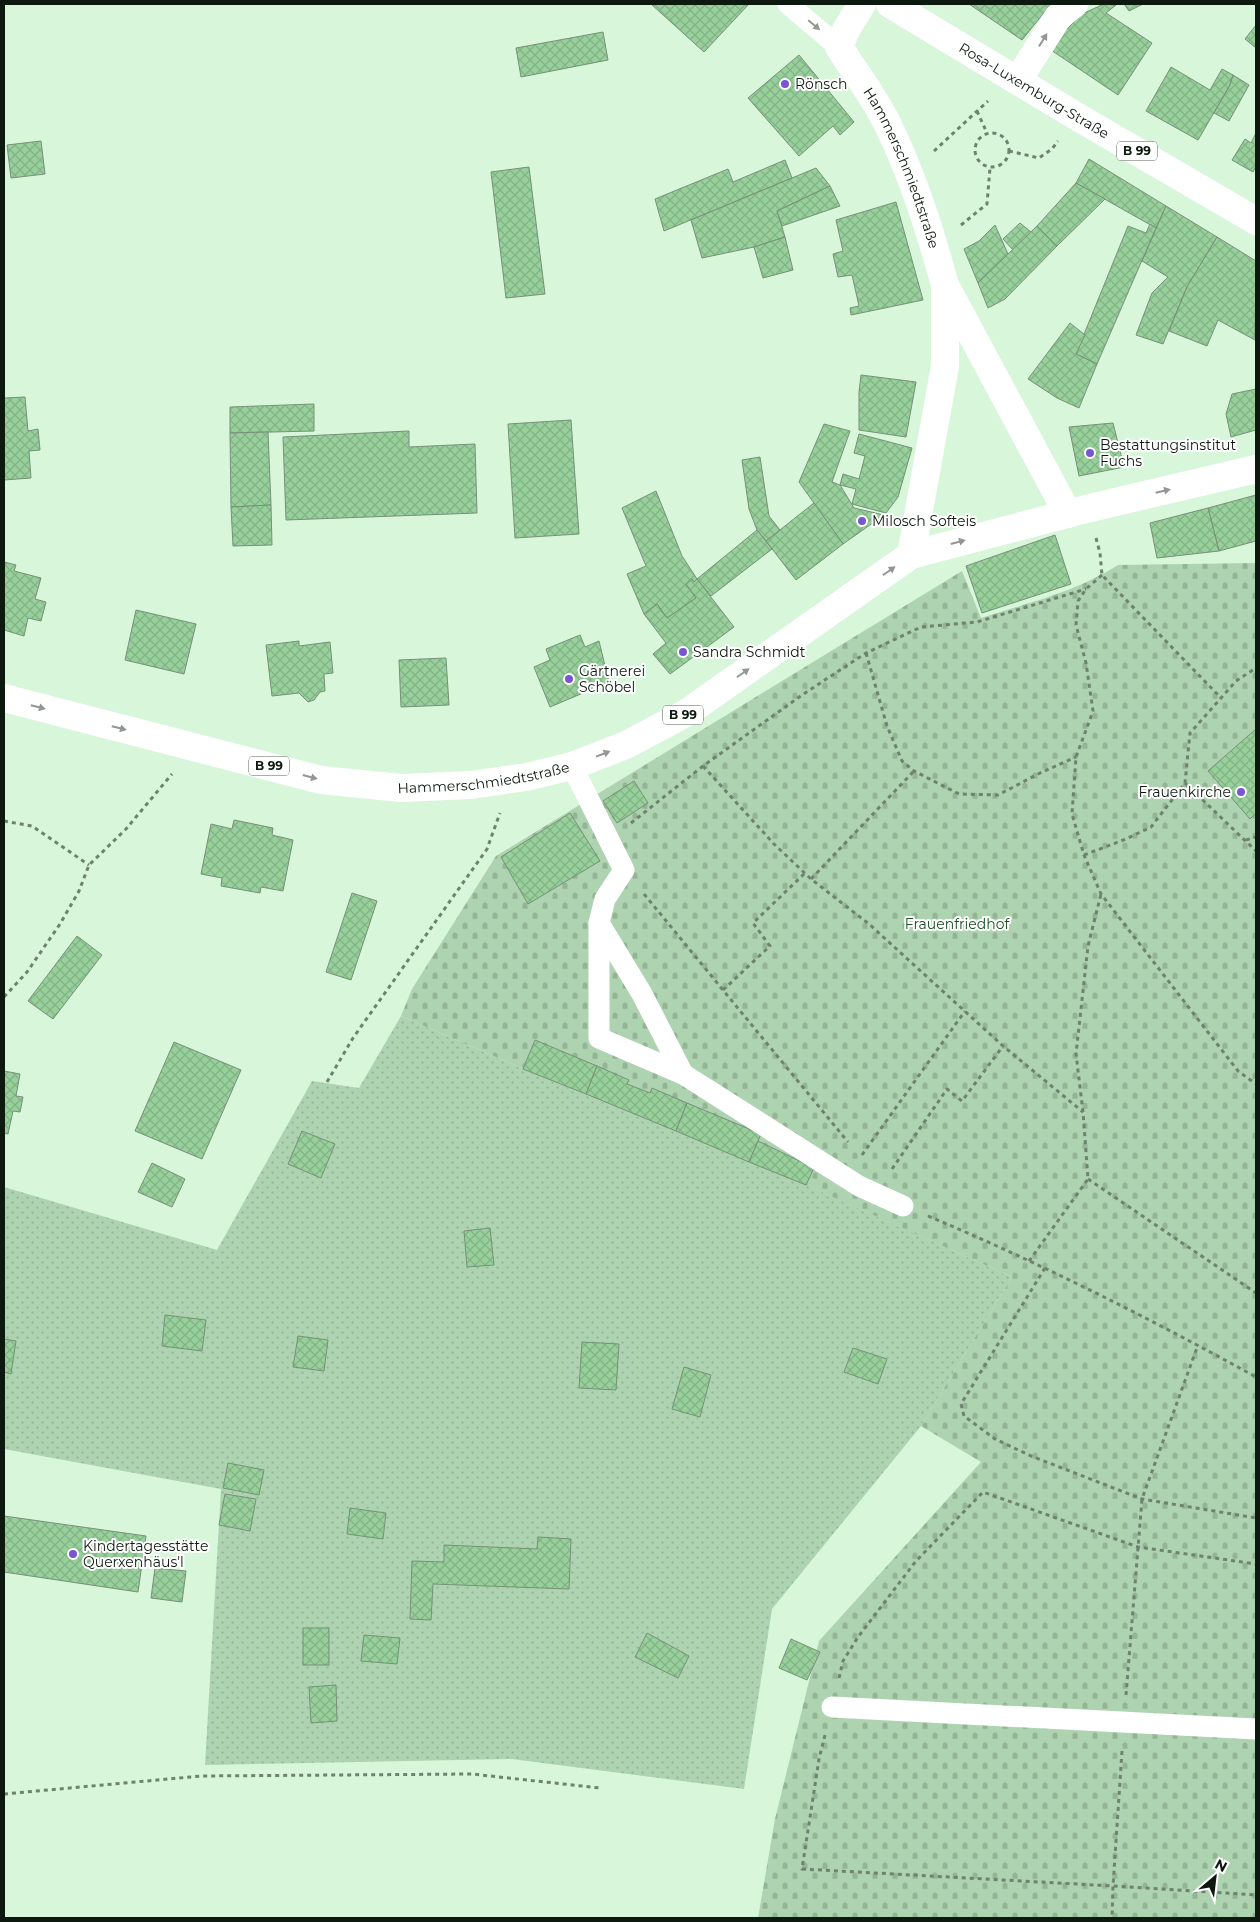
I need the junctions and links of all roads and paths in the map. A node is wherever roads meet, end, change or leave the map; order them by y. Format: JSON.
{"nodes":[{"id":1,"x":788,"y":4,"type":"edge"},
{"id":2,"x":862,"y":4,"type":"edge"},
{"id":3,"x":890,"y":4,"type":"edge"},
{"id":4,"x":1074,"y":4,"type":"edge"},
{"id":5,"x":839,"y":47,"type":"junction"},
{"id":6,"x":1018,"y":80,"type":"junction"},
{"id":7,"x":988,"y":100,"type":"dead end"},
{"id":8,"x":977,"y":111,"type":"junction"},
{"id":9,"x":987,"y":134,"type":"junction"},
{"id":10,"x":1058,"y":141,"type":"dead end"},
{"id":11,"x":940,"y":146,"type":"dead end"},
{"id":12,"x":1009,"y":152,"type":"junction"},
{"id":13,"x":990,"y":168,"type":"junction"},
{"id":14,"x":966,"y":221,"type":"dead end"},
{"id":15,"x":1256,"y":221,"type":"edge"},
{"id":16,"x":945,"y":285,"type":"junction"},
{"id":17,"x":1256,"y":469,"type":"edge"},
{"id":18,"x":1068,"y":514,"type":"junction"},
{"id":19,"x":1100,"y":553,"type":"dead end"},
{"id":20,"x":911,"y":555,"type":"junction"},
{"id":21,"x":1102,"y":575,"type":"junction"},
{"id":22,"x":1086,"y":589,"type":"junction"},
{"id":23,"x":866,"y":653,"type":"junction"},
{"id":24,"x":1256,"y":668,"type":"edge"},
{"id":25,"x":4,"y":698,"type":"edge"},
{"id":26,"x":1221,"y":698,"type":"junction"},
{"id":27,"x":193,"y":746,"type":"junction"},
{"id":28,"x":1076,"y":757,"type":"junction"},
{"id":29,"x":572,"y":766,"type":"junction"},
{"id":30,"x":703,"y":766,"type":"junction"},
{"id":31,"x":914,"y":771,"type":"junction"},
{"id":32,"x":501,"y":780,"type":"junction"},
{"id":33,"x":1185,"y":783,"type":"junction"},
{"id":34,"x":4,"y":821,"type":"edge"},
{"id":35,"x":1256,"y":837,"type":"edge"},
{"id":36,"x":1245,"y":840,"type":"junction"},
{"id":37,"x":609,"y":841,"type":"junction"},
{"id":38,"x":1256,"y":851,"type":"edge"},
{"id":39,"x":1084,"y":854,"type":"junction"},
{"id":40,"x":89,"y":865,"type":"junction"},
{"id":41,"x":624,"y":870,"type":"junction"},
{"id":42,"x":805,"y":873,"type":"junction"},
{"id":43,"x":811,"y":879,"type":"junction"},
{"id":44,"x":1101,"y":894,"type":"junction"},
{"id":45,"x":599,"y":923,"type":"junction"},
{"id":46,"x":723,"y":990,"type":"junction"},
{"id":47,"x":4,"y":997,"type":"edge"},
{"id":48,"x":965,"y":1011,"type":"junction"},
{"id":49,"x":1003,"y":1046,"type":"junction"},
{"id":50,"x":683,"y":1074,"type":"junction"},
{"id":51,"x":327,"y":1082,"type":"dead end"},
{"id":52,"x":1256,"y":1084,"type":"edge"},
{"id":53,"x":1083,"y":1112,"type":"junction"},
{"id":54,"x":848,"y":1143,"type":"dead end"},
{"id":55,"x":854,"y":1150,"type":"dead end"},
{"id":56,"x":1088,"y":1179,"type":"junction"},
{"id":57,"x":904,"y":1206,"type":"junction"},
{"id":58,"x":1029,"y":1261,"type":"junction"},
{"id":59,"x":1045,"y":1268,"type":"junction"},
{"id":60,"x":1256,"y":1293,"type":"edge"},
{"id":61,"x":1198,"y":1345,"type":"junction"},
{"id":62,"x":1256,"y":1377,"type":"edge"},
{"id":63,"x":1142,"y":1499,"type":"junction"},
{"id":64,"x":1256,"y":1518,"type":"edge"},
{"id":65,"x":1138,"y":1547,"type":"junction"},
{"id":66,"x":1256,"y":1564,"type":"edge"},
{"id":67,"x":832,"y":1707,"type":"dead end"},
{"id":68,"x":1124,"y":1723,"type":"junction"},
{"id":69,"x":1256,"y":1729,"type":"edge"},
{"id":70,"x":600,"y":1788,"type":"dead end"},
{"id":71,"x":4,"y":1794,"type":"edge"},
{"id":72,"x":1113,"y":1886,"type":"junction"},
{"id":73,"x":1256,"y":1895,"type":"edge"},
{"id":74,"x":1112,"y":1918,"type":"edge"}],
"edges":[{"from":1,"to":5,"type":"lane","one_way":true},
{"from":2,"to":5,"type":"main road"},
{"from":3,"to":6,"type":"main road","name":"Rosa-Luxemburg-Straße","number":"B 99"},
{"from":6,"to":4,"type":"main road","one_way":true},
{"from":5,"to":16,"type":"main road","name":"Hammerschmiedtstraße"},
{"from":6,"to":15,"type":"main road","name":"Rosa-Luxemburg-Straße","number":"B 99"},
{"from":7,"to":8,"type":"path"},
{"from":8,"to":9,"type":"path"},
{"from":8,"to":11,"type":"path"},
{"from":9,"to":12,"type":"path"},
{"from":9,"to":13,"type":"path"},
{"from":10,"to":12,"type":"path"},
{"from":12,"to":13,"type":"path"},
{"from":13,"to":14,"type":"path"},
{"from":16,"to":18,"type":"main road","name":"Hammerschmiedtstraße"},
{"from":16,"to":20,"type":"main road","name":"Hammerschmiedtstraße"},
{"from":18,"to":17,"type":"main road","name":"Hammerschmiedtstraße","number":"B 99","one_way":true},
{"from":20,"to":18,"type":"main road","name":"Hammerschmiedtstraße","number":"B 99","one_way":true},
{"from":19,"to":21,"type":"path"},
{"from":29,"to":20,"type":"main road","name":"Hammerschmiedtstraße","number":"B 99","one_way":true},
{"from":21,"to":22,"type":"path"},
{"from":21,"to":26,"type":"path"},
{"from":22,"to":23,"type":"path"},
{"from":22,"to":28,"type":"path"},
{"from":23,"to":30,"type":"path"},
{"from":23,"to":31,"type":"path"},
{"from":24,"to":26,"type":"path"},
{"from":25,"to":27,"type":"main road","name":"Hammerschmiedtstraße","number":"B 99","one_way":true},
{"from":26,"to":33,"type":"path"},
{"from":27,"to":32,"type":"main road","name":"Hammerschmiedtstraße","number":"B 99","one_way":true},
{"from":27,"to":40,"type":"path"},
{"from":28,"to":31,"type":"path"},
{"from":28,"to":39,"type":"path"},
{"from":29,"to":32,"type":"main road","name":"Hammerschmiedtstraße","number":"B 99"},
{"from":29,"to":37,"type":"lane"},
{"from":30,"to":37,"type":"path"},
{"from":30,"to":42,"type":"path"},
{"from":31,"to":43,"type":"path"},
{"from":32,"to":51,"type":"path"},
{"from":33,"to":36,"type":"path"},
{"from":33,"to":39,"type":"path"},
{"from":34,"to":40,"type":"path"},
{"from":35,"to":36,"type":"path"},
{"from":36,"to":38,"type":"path"},
{"from":37,"to":41,"type":"lane"},
{"from":39,"to":44,"type":"path"},
{"from":40,"to":47,"type":"path"},
{"from":41,"to":45,"type":"lane"},
{"from":41,"to":46,"type":"path"},
{"from":42,"to":43,"type":"path"},
{"from":42,"to":46,"type":"path"},
{"from":43,"to":48,"type":"path"},
{"from":44,"to":52,"type":"path"},
{"from":44,"to":53,"type":"path"},
{"from":45,"to":50,"type":"lane"},
{"from":45,"to":50,"type":"lane"},
{"from":46,"to":54,"type":"path"},
{"from":48,"to":49,"type":"path"},
{"from":48,"to":55,"type":"path"},
{"from":49,"to":53,"type":"path"},
{"from":49,"to":57,"type":"path"},
{"from":50,"to":57,"type":"lane"},
{"from":53,"to":56,"type":"path"},
{"from":56,"to":58,"type":"path"},
{"from":56,"to":60,"type":"path"},
{"from":57,"to":58,"type":"path"},
{"from":58,"to":59,"type":"path"},
{"from":59,"to":61,"type":"path"},
{"from":59,"to":63,"type":"path"},
{"from":61,"to":62,"type":"path"},
{"from":61,"to":63,"type":"path"},
{"from":63,"to":64,"type":"path"},
{"from":63,"to":65,"type":"path"},
{"from":65,"to":66,"type":"path"},
{"from":65,"to":68,"type":"path"},
{"from":67,"to":68,"type":"lane"},
{"from":68,"to":69,"type":"lane"},
{"from":68,"to":72,"type":"path"},
{"from":70,"to":71,"type":"path"},
{"from":72,"to":73,"type":"path"},
{"from":72,"to":74,"type":"path"}]}
